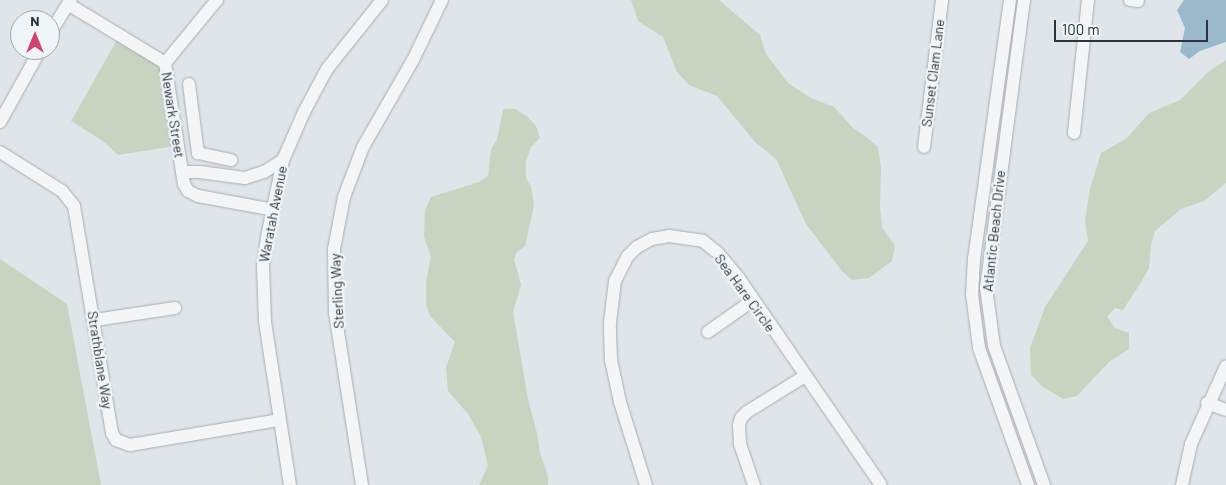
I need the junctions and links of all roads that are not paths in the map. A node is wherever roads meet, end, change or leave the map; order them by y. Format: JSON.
{"nodes":[{"id":1,"x":217,"y":0,"type":"edge"},
{"id":2,"x":382,"y":0,"type":"edge"},
{"id":3,"x":442,"y":0,"type":"edge"},
{"id":4,"x":942,"y":0,"type":"edge"},
{"id":5,"x":1010,"y":0,"type":"edge"},
{"id":6,"x":1024,"y":0,"type":"edge"},
{"id":7,"x":1088,"y":0,"type":"edge"},
{"id":8,"x":1130,"y":0,"type":"edge"},
{"id":9,"x":1138,"y":1,"type":"edge"},
{"id":10,"x":70,"y":2,"type":"edge"},
{"id":11,"x":60,"y":18,"type":"edge"},
{"id":12,"x":34,"y":60,"type":"edge"},
{"id":13,"x":166,"y":63,"type":"junction"},
{"id":14,"x":189,"y":84,"type":"dead end"},
{"id":15,"x":191,"y":99,"type":"junction"},
{"id":16,"x":172,"y":102,"type":"junction"},
{"id":17,"x":994,"y":120,"type":"junction"},
{"id":18,"x":0,"y":122,"type":"edge"},
{"id":19,"x":1007,"y":122,"type":"junction"},
{"id":20,"x":1074,"y":133,"type":"dead end"},
{"id":21,"x":924,"y":147,"type":"dead end"},
{"id":22,"x":0,"y":152,"type":"edge"},
{"id":23,"x":198,"y":153,"type":"junction"},
{"id":24,"x":231,"y":160,"type":"dead end"},
{"id":25,"x":283,"y":160,"type":"junction"},
{"id":26,"x":187,"y":171,"type":"junction"},
{"id":27,"x":274,"y":210,"type":"junction"},
{"id":28,"x":974,"y":258,"type":"junction"},
{"id":29,"x":988,"y":259,"type":"junction"},
{"id":30,"x":752,"y":301,"type":"junction"},
{"id":31,"x":175,"y":308,"type":"dead end"},
{"id":32,"x":94,"y":320,"type":"junction"},
{"id":33,"x":708,"y":332,"type":"dead end"},
{"id":34,"x":1226,"y":366,"type":"edge"},
{"id":35,"x":805,"y":376,"type":"junction"},
{"id":36,"x":999,"y":384,"type":"junction"},
{"id":37,"x":1207,"y":403,"type":"junction"},
{"id":38,"x":1226,"y":410,"type":"edge"},
{"id":39,"x":280,"y":420,"type":"junction"},
{"id":40,"x":290,"y":485,"type":"edge"},
{"id":41,"x":362,"y":485,"type":"edge"},
{"id":42,"x":646,"y":485,"type":"edge"},
{"id":43,"x":754,"y":485,"type":"edge"},
{"id":44,"x":881,"y":485,"type":"edge"},
{"id":45,"x":1028,"y":485,"type":"edge"},
{"id":46,"x":1044,"y":485,"type":"edge"},
{"id":47,"x":1182,"y":485,"type":"edge"}],
"edges":[{"from":1,"to":13,"type":"street"},
{"from":2,"to":25,"type":"street","name":"Waratah Avenue"},
{"from":3,"to":41,"type":"street","name":"Sterling Way"},
{"from":4,"to":21,"type":"street","name":"Sunset Clam Lane"},
{"from":5,"to":17,"type":"street","name":"Atlantic Beach Drive"},
{"from":6,"to":19,"type":"street","name":"Atlantic Beach Drive"},
{"from":7,"to":20,"type":"street"},
{"from":8,"to":9,"type":"street"},
{"from":10,"to":11,"type":"street"},
{"from":10,"to":13,"type":"street","name":"Newark Street"},
{"from":12,"to":18,"type":"street"},
{"from":13,"to":16,"type":"street","name":"Newark Street"},
{"from":14,"to":15,"type":"street"},
{"from":15,"to":16,"type":"street"},
{"from":15,"to":23,"type":"street"},
{"from":16,"to":26,"type":"street","name":"Newark Street"},
{"from":17,"to":19,"type":"street"},
{"from":17,"to":28,"type":"street","name":"Atlantic Beach Drive"},
{"from":19,"to":29,"type":"street","name":"Atlantic Beach Drive"},
{"from":22,"to":32,"type":"street","name":"Strathblane Way"},
{"from":23,"to":24,"type":"street"},
{"from":23,"to":26,"type":"street"},
{"from":25,"to":26,"type":"street"},
{"from":25,"to":27,"type":"street","name":"Waratah Avenue"},
{"from":26,"to":27,"type":"street","name":"Newark Street"},
{"from":27,"to":39,"type":"street","name":"Waratah Avenue"},
{"from":28,"to":29,"type":"street"},
{"from":28,"to":36,"type":"street","name":"Atlantic Beach Drive"},
{"from":29,"to":36,"type":"street","name":"Atlantic Beach Drive"},
{"from":30,"to":33,"type":"street"},
{"from":30,"to":35,"type":"street","name":"Sea Hare Circle"},
{"from":30,"to":42,"type":"street","name":"Sea Hare Circle"},
{"from":31,"to":32,"type":"street"},
{"from":32,"to":39,"type":"street","name":"Strathblane Way"},
{"from":34,"to":37,"type":"street"},
{"from":35,"to":43,"type":"street"},
{"from":35,"to":44,"type":"street","name":"Sea Hare Circle"},
{"from":36,"to":45,"type":"street","name":"Atlantic Beach Drive"},
{"from":36,"to":46,"type":"street","name":"Atlantic Beach Drive"},
{"from":37,"to":38,"type":"street"},
{"from":37,"to":47,"type":"street"},
{"from":39,"to":40,"type":"street","name":"Waratah Avenue"}]}
